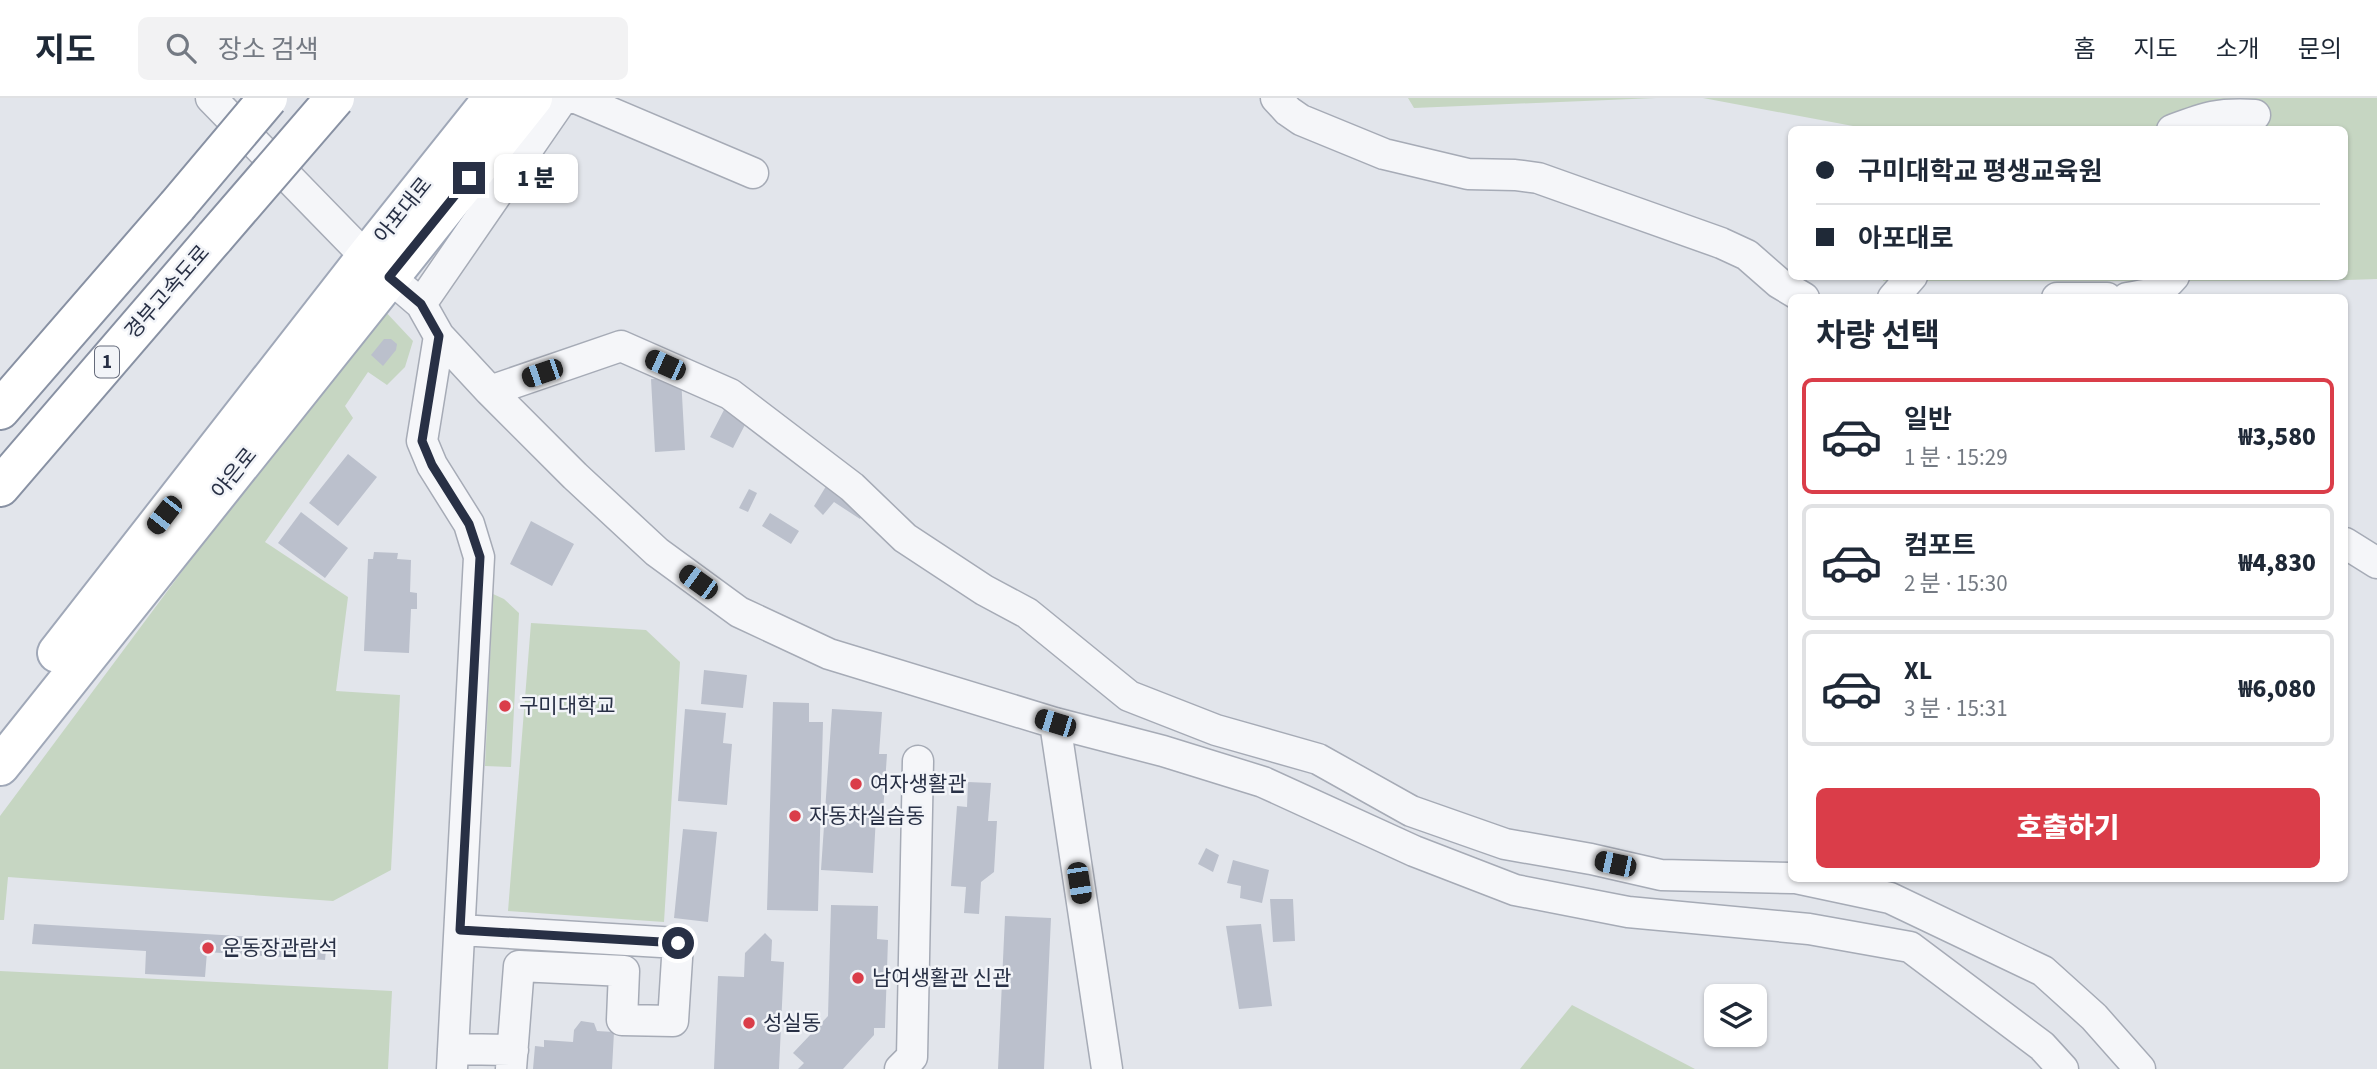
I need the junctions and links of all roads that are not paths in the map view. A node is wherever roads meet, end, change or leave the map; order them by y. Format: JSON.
{"nodes":[{"id":1,"x":211,"y":98,"type":"edge"},
{"id":2,"x":268,"y":98,"type":"edge"},
{"id":3,"x":335,"y":98,"type":"edge"},
{"id":4,"x":493,"y":98,"type":"edge"},
{"id":5,"x":533,"y":98,"type":"edge"},
{"id":6,"x":563,"y":98,"type":"edge"},
{"id":7,"x":576,"y":98,"type":"edge"},
{"id":8,"x":1276,"y":98,"type":"edge"},
{"id":9,"x":2259,"y":114,"type":"edge"},
{"id":10,"x":2183,"y":126,"type":"edge"},
{"id":11,"x":753,"y":173,"type":"dead end"},
{"id":12,"x":377,"y":267,"type":"junction"},
{"id":13,"x":1909,"y":280,"type":"edge"},
{"id":14,"x":2171,"y":280,"type":"edge"},
{"id":15,"x":1797,"y":294,"type":"edge"},
{"id":16,"x":1896,"y":294,"type":"edge"},
{"id":17,"x":2149,"y":294,"type":"edge"},
{"id":18,"x":421,"y":304,"type":"junction"},
{"id":19,"x":439,"y":336,"type":"junction"},
{"id":20,"x":490,"y":391,"type":"junction"},
{"id":21,"x":0,"y":410,"type":"edge"},
{"id":22,"x":0,"y":486,"type":"edge"},
{"id":23,"x":2348,"y":545,"type":"edge"},
{"id":24,"x":2377,"y":563,"type":"edge"},
{"id":25,"x":1055,"y":723,"type":"junction"},
{"id":26,"x":0,"y":727,"type":"edge"},
{"id":27,"x":918,"y":761,"type":"dead end"},
{"id":28,"x":0,"y":766,"type":"edge"},
{"id":29,"x":1788,"y":878,"type":"edge"},
{"id":30,"x":1813,"y":882,"type":"edge"},
{"id":31,"x":460,"y":930,"type":"junction"},
{"id":32,"x":453,"y":1059,"type":"edge"},
{"id":33,"x":512,"y":1060,"type":"edge"},
{"id":34,"x":900,"y":1069,"type":"edge"},
{"id":35,"x":1107,"y":1069,"type":"edge"},
{"id":36,"x":2063,"y":1069,"type":"edge"},
{"id":37,"x":2140,"y":1069,"type":"edge"}],
"edges":[{"from":1,"to":12,"type":"street"},
{"from":2,"to":21,"type":"main road","number":"1","bridge":true},
{"from":3,"to":22,"type":"main road","name":"경부고속도로","number":"1","bridge":true},
{"from":4,"to":12,"type":"main road","name":"아포대로"},
{"from":5,"to":12,"type":"main road","name":"아포대로"},
{"from":6,"to":18,"type":"street"},
{"from":7,"to":11,"type":"street"},
{"from":8,"to":15,"type":"street"},
{"from":9,"to":10,"type":"street"},
{"from":12,"to":18,"type":"street"},
{"from":12,"to":26,"type":"main road","name":"야은로"},
{"from":12,"to":28,"type":"main road","name":"야은로"},
{"from":13,"to":16,"type":"street"},
{"from":14,"to":17,"type":"street"},
{"from":18,"to":19,"type":"street"},
{"from":19,"to":20,"type":"street"},
{"from":19,"to":31,"type":"street"},
{"from":20,"to":25,"type":"street"},
{"from":20,"to":29,"type":"street"},
{"from":23,"to":24,"type":"street"},
{"from":25,"to":35,"type":"street"},
{"from":25,"to":36,"type":"street"},
{"from":27,"to":34,"type":"street"},
{"from":30,"to":37,"type":"street"},
{"from":31,"to":32,"type":"street"},
{"from":31,"to":33,"type":"street"},
{"from":32,"to":33,"type":"street"}]}
